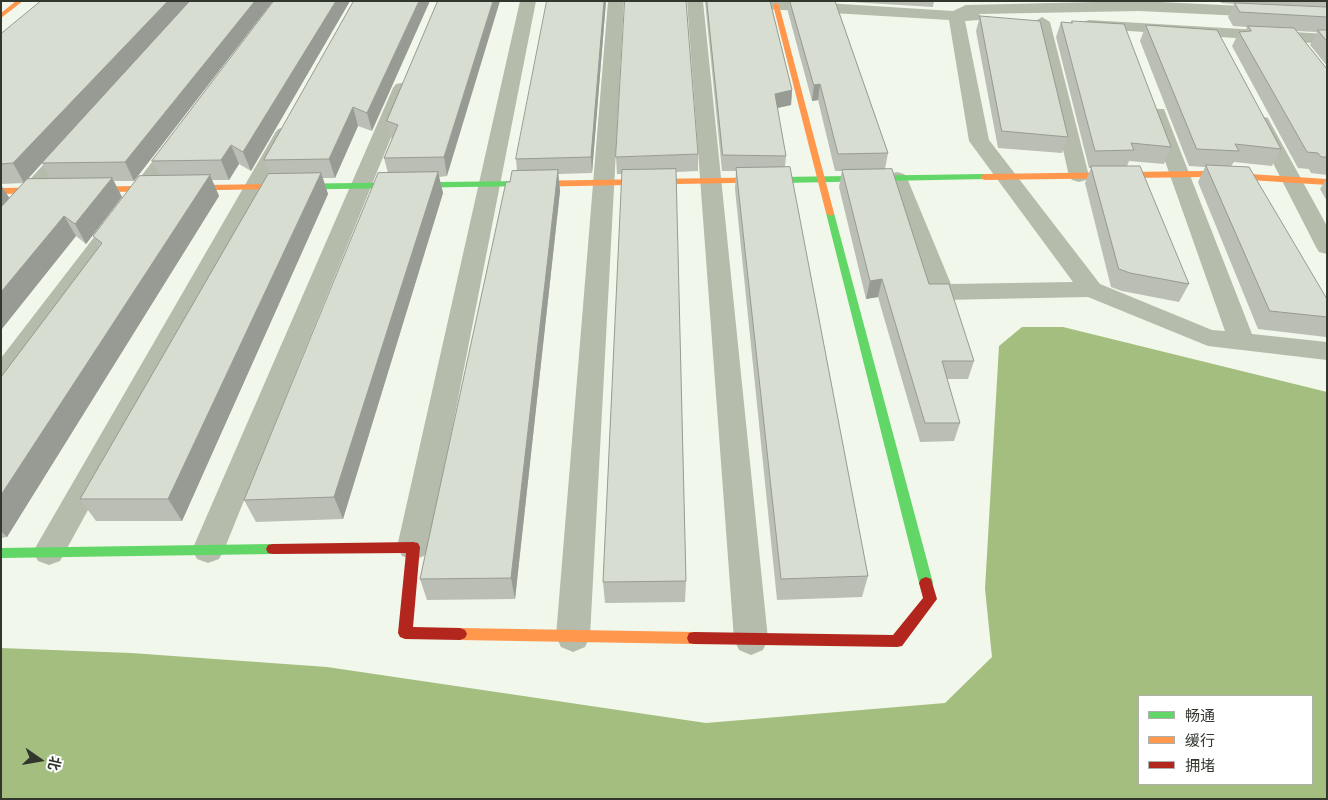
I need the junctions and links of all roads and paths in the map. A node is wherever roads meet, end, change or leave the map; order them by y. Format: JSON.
{"nodes":[{"id":1,"x":20,"y":1,"type":"edge"},
{"id":2,"x":528,"y":1,"type":"edge"},
{"id":3,"x":616,"y":1,"type":"edge"},
{"id":4,"x":695,"y":1,"type":"edge"},
{"id":5,"x":716,"y":1,"type":"edge"},
{"id":6,"x":776,"y":5,"type":"junction"},
{"id":7,"x":1327,"y":15,"type":"edge"},
{"id":8,"x":1,"y":16,"type":"edge"},
{"id":9,"x":956,"y":16,"type":"junction"},
{"id":10,"x":1042,"y":22,"type":"junction"},
{"id":11,"x":1214,"y":32,"type":"junction"},
{"id":12,"x":1294,"y":38,"type":"junction"},
{"id":13,"x":1327,"y":40,"type":"edge"},
{"id":14,"x":1223,"y":50,"type":"edge"},
{"id":15,"x":1305,"y":52,"type":"edge"},
{"id":16,"x":409,"y":72,"type":"edge"},
{"id":17,"x":1149,"y":91,"type":"edge"},
{"id":18,"x":1250,"y":102,"type":"edge"},
{"id":19,"x":297,"y":111,"type":"edge"},
{"id":20,"x":190,"y":126,"type":"edge"},
{"id":21,"x":84,"y":132,"type":"edge"},
{"id":22,"x":1180,"y":174,"type":"junction"},
{"id":23,"x":1079,"y":176,"type":"junction"},
{"id":24,"x":1006,"y":177,"type":"junction"},
{"id":25,"x":897,"y":178,"type":"junction"},
{"id":26,"x":822,"y":179,"type":"junction"},
{"id":27,"x":1291,"y":180,"type":"junction"},
{"id":28,"x":711,"y":181,"type":"junction"},
{"id":29,"x":604,"y":182,"type":"junction"},
{"id":30,"x":1327,"y":182,"type":"edge"},
{"id":31,"x":361,"y":186,"type":"junction"},
{"id":32,"x":254,"y":187,"type":"junction"},
{"id":33,"x":143,"y":189,"type":"junction"},
{"id":34,"x":32,"y":190,"type":"junction"},
{"id":35,"x":1,"y":191,"type":"edge"},
{"id":36,"x":1,"y":224,"type":"edge"},
{"id":37,"x":1327,"y":247,"type":"edge"},
{"id":38,"x":1091,"y":289,"type":"junction"},
{"id":39,"x":1242,"y":342,"type":"junction"},
{"id":40,"x":1327,"y":352,"type":"edge"},
{"id":41,"x":1,"y":377,"type":"edge"},
{"id":42,"x":413,"y":547,"type":"junction"},
{"id":43,"x":208,"y":550,"type":"junction"},
{"id":44,"x":49,"y":552,"type":"junction"},
{"id":45,"x":1,"y":553,"type":"edge"},
{"id":46,"x":572,"y":636,"type":"junction"},
{"id":47,"x":751,"y":639,"type":"junction"}],
"edges":[{"from":1,"to":8,"type":"street"},
{"from":2,"to":42,"type":"street"},
{"from":3,"to":29,"type":"street"},
{"from":4,"to":28,"type":"street"},
{"from":5,"to":6,"type":"street"},
{"from":6,"to":9,"type":"street"},
{"from":6,"to":26,"type":"street"},
{"from":7,"to":9,"type":"street"},
{"from":9,"to":10,"type":"street"},
{"from":9,"to":24,"type":"street"},
{"from":10,"to":11,"type":"street"},
{"from":10,"to":23,"type":"street"},
{"from":11,"to":12,"type":"street"},
{"from":11,"to":14,"type":"street"},
{"from":12,"to":13,"type":"street"},
{"from":12,"to":15,"type":"street"},
{"from":16,"to":31,"type":"street"},
{"from":17,"to":22,"type":"street"},
{"from":18,"to":27,"type":"street"},
{"from":19,"to":32,"type":"street"},
{"from":20,"to":33,"type":"street"},
{"from":21,"to":34,"type":"street"},
{"from":22,"to":23,"type":"street"},
{"from":22,"to":27,"type":"street"},
{"from":22,"to":39,"type":"street"},
{"from":23,"to":24,"type":"street"},
{"from":24,"to":25,"type":"street"},
{"from":24,"to":38,"type":"street"},
{"from":25,"to":26,"type":"street"},
{"from":25,"to":38,"type":"street"},
{"from":26,"to":28,"type":"street"},
{"from":26,"to":47,"type":"street"},
{"from":27,"to":30,"type":"street"},
{"from":27,"to":37,"type":"street"},
{"from":28,"to":29,"type":"street"},
{"from":28,"to":47,"type":"street"},
{"from":29,"to":31,"type":"street"},
{"from":29,"to":46,"type":"street"},
{"from":31,"to":32,"type":"street"},
{"from":31,"to":43,"type":"street"},
{"from":32,"to":33,"type":"street"},
{"from":32,"to":44,"type":"street"},
{"from":33,"to":34,"type":"street"},
{"from":33,"to":41,"type":"street"},
{"from":34,"to":35,"type":"street"},
{"from":34,"to":36,"type":"street"},
{"from":38,"to":39,"type":"street"},
{"from":39,"to":40,"type":"street"},
{"from":42,"to":43,"type":"street"},
{"from":42,"to":46,"type":"street"},
{"from":43,"to":44,"type":"street"},
{"from":44,"to":45,"type":"street"},
{"from":46,"to":47,"type":"street"}]}
